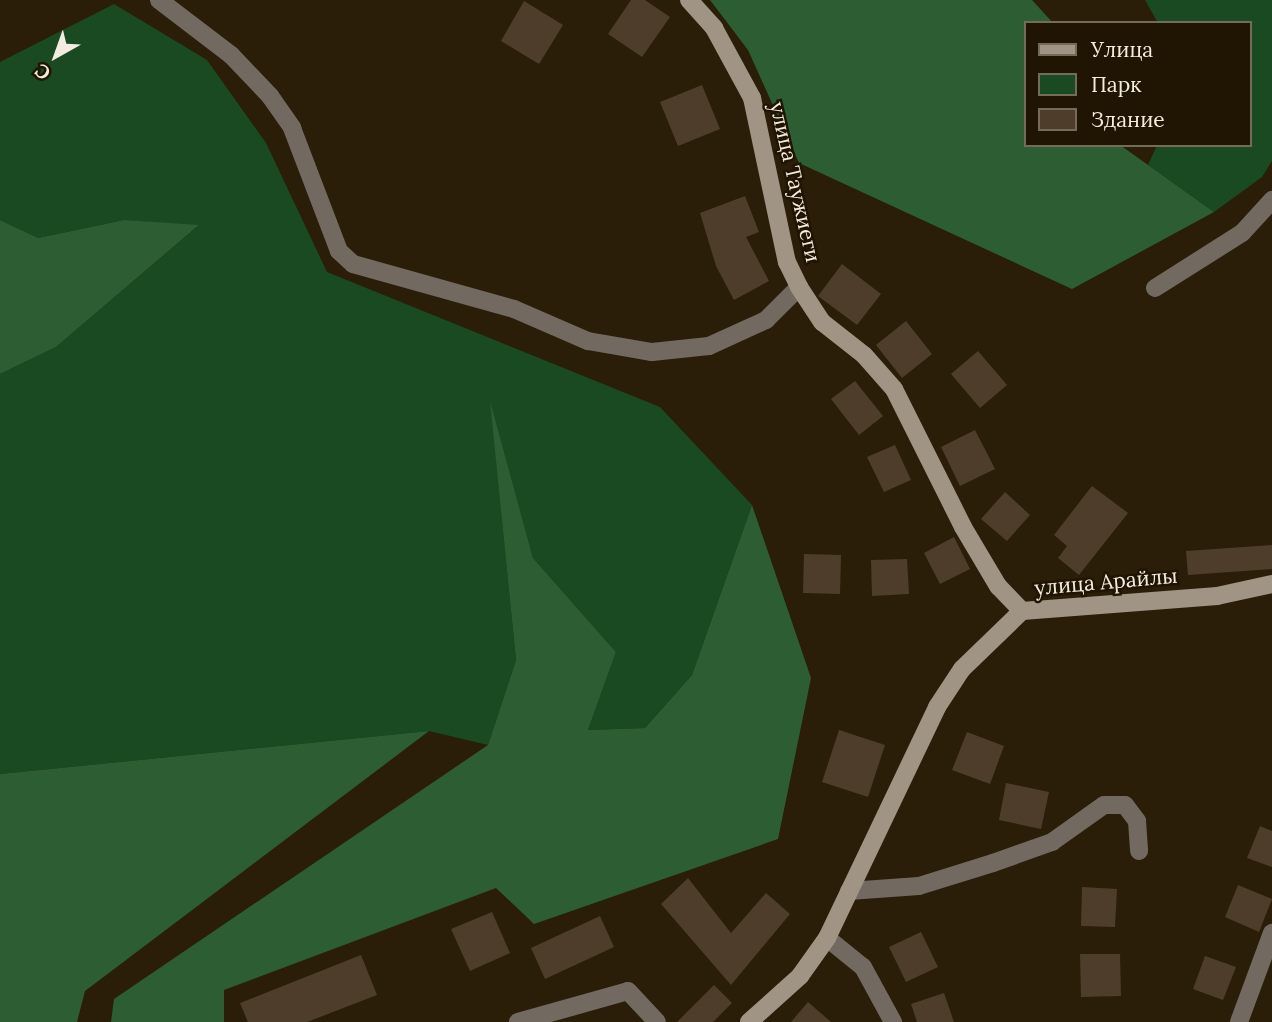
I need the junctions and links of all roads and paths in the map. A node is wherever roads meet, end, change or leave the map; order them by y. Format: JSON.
{"nodes":[{"id":1,"x":159,"y":0,"type":"edge"},
{"id":2,"x":689,"y":0,"type":"edge"},
{"id":3,"x":1272,"y":200,"type":"edge"},
{"id":4,"x":799,"y":287,"type":"junction"},
{"id":5,"x":1156,"y":288,"type":"dead end"},
{"id":6,"x":1272,"y":584,"type":"edge"},
{"id":7,"x":1022,"y":611,"type":"junction"},
{"id":8,"x":1139,"y":851,"type":"dead end"},
{"id":9,"x":849,"y":891,"type":"junction"},
{"id":10,"x":1272,"y":933,"type":"edge"},
{"id":11,"x":827,"y":938,"type":"junction"},
{"id":12,"x":518,"y":1022,"type":"edge"},
{"id":13,"x":657,"y":1022,"type":"edge"},
{"id":14,"x":748,"y":1022,"type":"edge"},
{"id":15,"x":893,"y":1022,"type":"edge"},
{"id":16,"x":1239,"y":1022,"type":"edge"}],
"edges":[{"from":1,"to":4,"type":"street"},
{"from":2,"to":4,"type":"street","name":"улица Таужиеги"},
{"from":3,"to":5,"type":"street"},
{"from":4,"to":7,"type":"street","name":"улица Таужиеги"},
{"from":6,"to":7,"type":"street","name":"улица Арайлы"},
{"from":7,"to":9,"type":"street","name":"улица Арайлы"},
{"from":8,"to":9,"type":"street"},
{"from":9,"to":11,"type":"street","name":"улица Арайлы"},
{"from":10,"to":16,"type":"street"},
{"from":11,"to":14,"type":"street","name":"улица Арайлы"},
{"from":11,"to":15,"type":"street"},
{"from":12,"to":13,"type":"street"}]}
